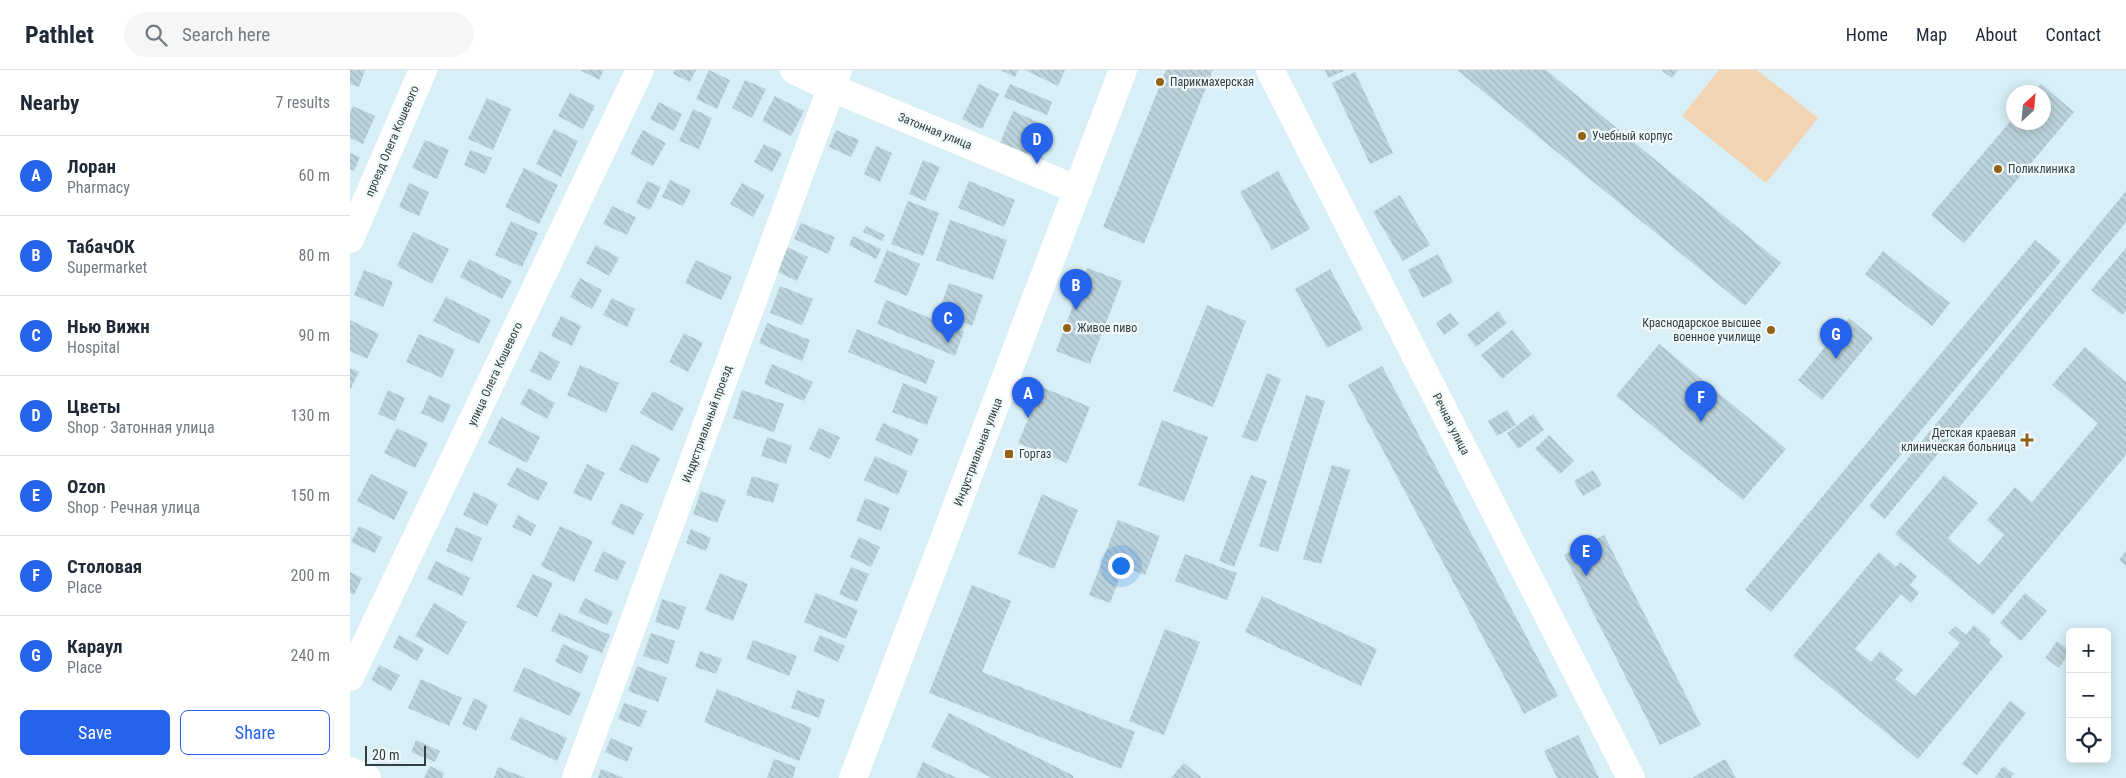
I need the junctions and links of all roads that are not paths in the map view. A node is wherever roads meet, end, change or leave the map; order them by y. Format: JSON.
{"nodes":[{"id":1,"x":422,"y":70,"type":"edge"},
{"id":2,"x":640,"y":70,"type":"edge"},
{"id":3,"x":794,"y":70,"type":"edge"},
{"id":4,"x":1123,"y":70,"type":"edge"},
{"id":5,"x":1270,"y":70,"type":"edge"},
{"id":6,"x":835,"y":79,"type":"edge"},
{"id":7,"x":1078,"y":190,"type":"junction"},
{"id":8,"x":350,"y":239,"type":"edge"},
{"id":9,"x":350,"y":677,"type":"edge"},
{"id":10,"x":350,"y":771,"type":"edge"},
{"id":11,"x":367,"y":778,"type":"edge"},
{"id":12,"x":576,"y":778,"type":"edge"},
{"id":13,"x":853,"y":778,"type":"edge"},
{"id":14,"x":1631,"y":778,"type":"edge"}],
"edges":[{"from":1,"to":8,"type":"street","name":"проезд Олега Кошевого"},
{"from":2,"to":9,"type":"street","name":"улица Олега Кошевого"},
{"from":3,"to":6,"type":"street","name":"Затонная улица"},
{"from":4,"to":7,"type":"street","name":"Индустриальная улица"},
{"from":5,"to":14,"type":"street","name":"Речная улица"},
{"from":6,"to":7,"type":"street","name":"Затонная улица"},
{"from":6,"to":12,"type":"street","name":"Индустриальный проезд"},
{"from":7,"to":13,"type":"street","name":"Индустриальная улица"},
{"from":10,"to":11,"type":"street"}]}
